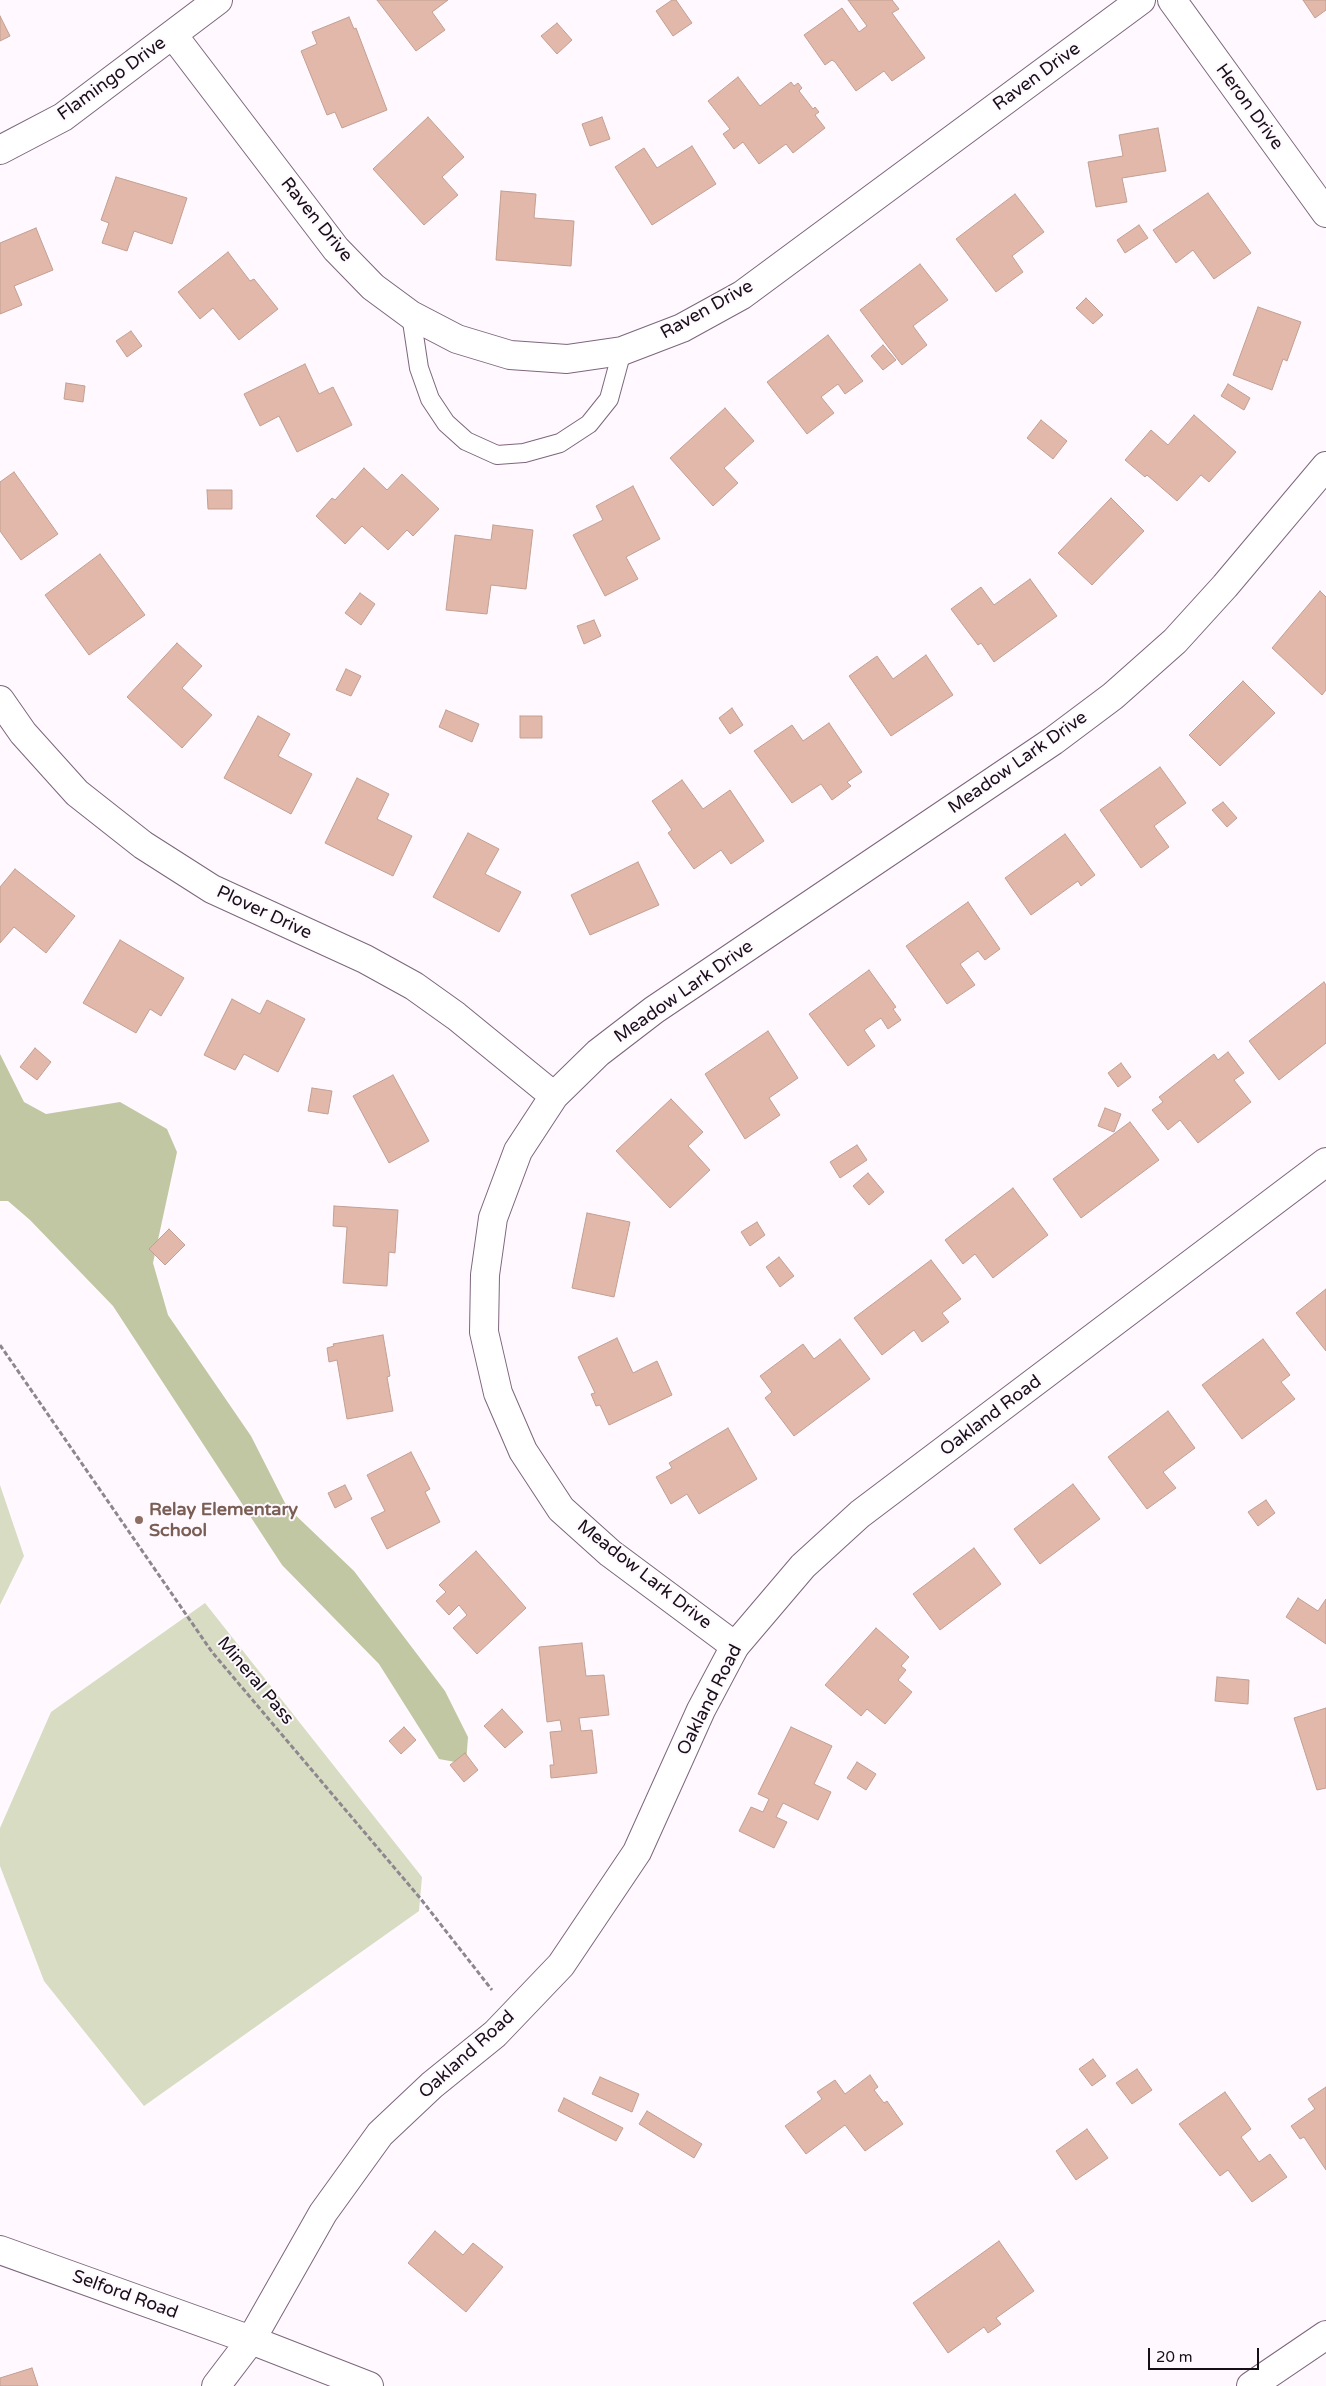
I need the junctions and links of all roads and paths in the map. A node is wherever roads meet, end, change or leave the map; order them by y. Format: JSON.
{"nodes":[{"id":1,"x":218,"y":0,"type":"edge"},
{"id":2,"x":1141,"y":0,"type":"edge"},
{"id":3,"x":1172,"y":0,"type":"edge"},
{"id":4,"x":173,"y":35,"type":"junction"},
{"id":5,"x":0,"y":150,"type":"edge"},
{"id":6,"x":1326,"y":213,"type":"edge"},
{"id":7,"x":411,"y":315,"type":"junction"},
{"id":8,"x":622,"y":351,"type":"junction"},
{"id":9,"x":1326,"y":466,"type":"edge"},
{"id":10,"x":0,"y":700,"type":"edge"},
{"id":11,"x":554,"y":1096,"type":"junction"},
{"id":12,"x":1326,"y":1162,"type":"edge"},
{"id":13,"x":0,"y":1346,"type":"edge"},
{"id":14,"x":735,"y":1646,"type":"junction"},
{"id":15,"x":513,"y":2016,"type":"junction"},
{"id":16,"x":0,"y":2250,"type":"edge"},
{"id":17,"x":1326,"y":2335,"type":"edge"},
{"id":18,"x":251,"y":2340,"type":"junction"},
{"id":19,"x":1267,"y":2382,"type":"edge"},
{"id":20,"x":216,"y":2386,"type":"edge"},
{"id":21,"x":369,"y":2386,"type":"edge"}],
"edges":[{"from":1,"to":4,"type":"street","name":"Flamingo Drive"},
{"from":2,"to":8,"type":"street","name":"Raven Drive"},
{"from":3,"to":6,"type":"street","name":"Heron Drive"},
{"from":4,"to":5,"type":"street","name":"Flamingo Drive"},
{"from":4,"to":7,"type":"street","name":"Raven Drive"},
{"from":7,"to":8,"type":"street","name":"Raven Drive"},
{"from":7,"to":8,"type":"lane"},
{"from":9,"to":11,"type":"street","name":"Meadow Lark Drive"},
{"from":10,"to":11,"type":"street","name":"Plover Drive"},
{"from":11,"to":14,"type":"street","name":"Meadow Lark Drive"},
{"from":12,"to":14,"type":"street","name":"Oakland Road"},
{"from":13,"to":15,"type":"path","name":"Mineral Pass"},
{"from":14,"to":15,"type":"street","name":"Oakland Road"},
{"from":15,"to":18,"type":"street","name":"Oakland Road"},
{"from":16,"to":18,"type":"street","name":"Selford Road"},
{"from":17,"to":19,"type":"street"},
{"from":18,"to":20,"type":"street","name":"Oakland Road"},
{"from":18,"to":21,"type":"street","name":"Selford Road"}]}
